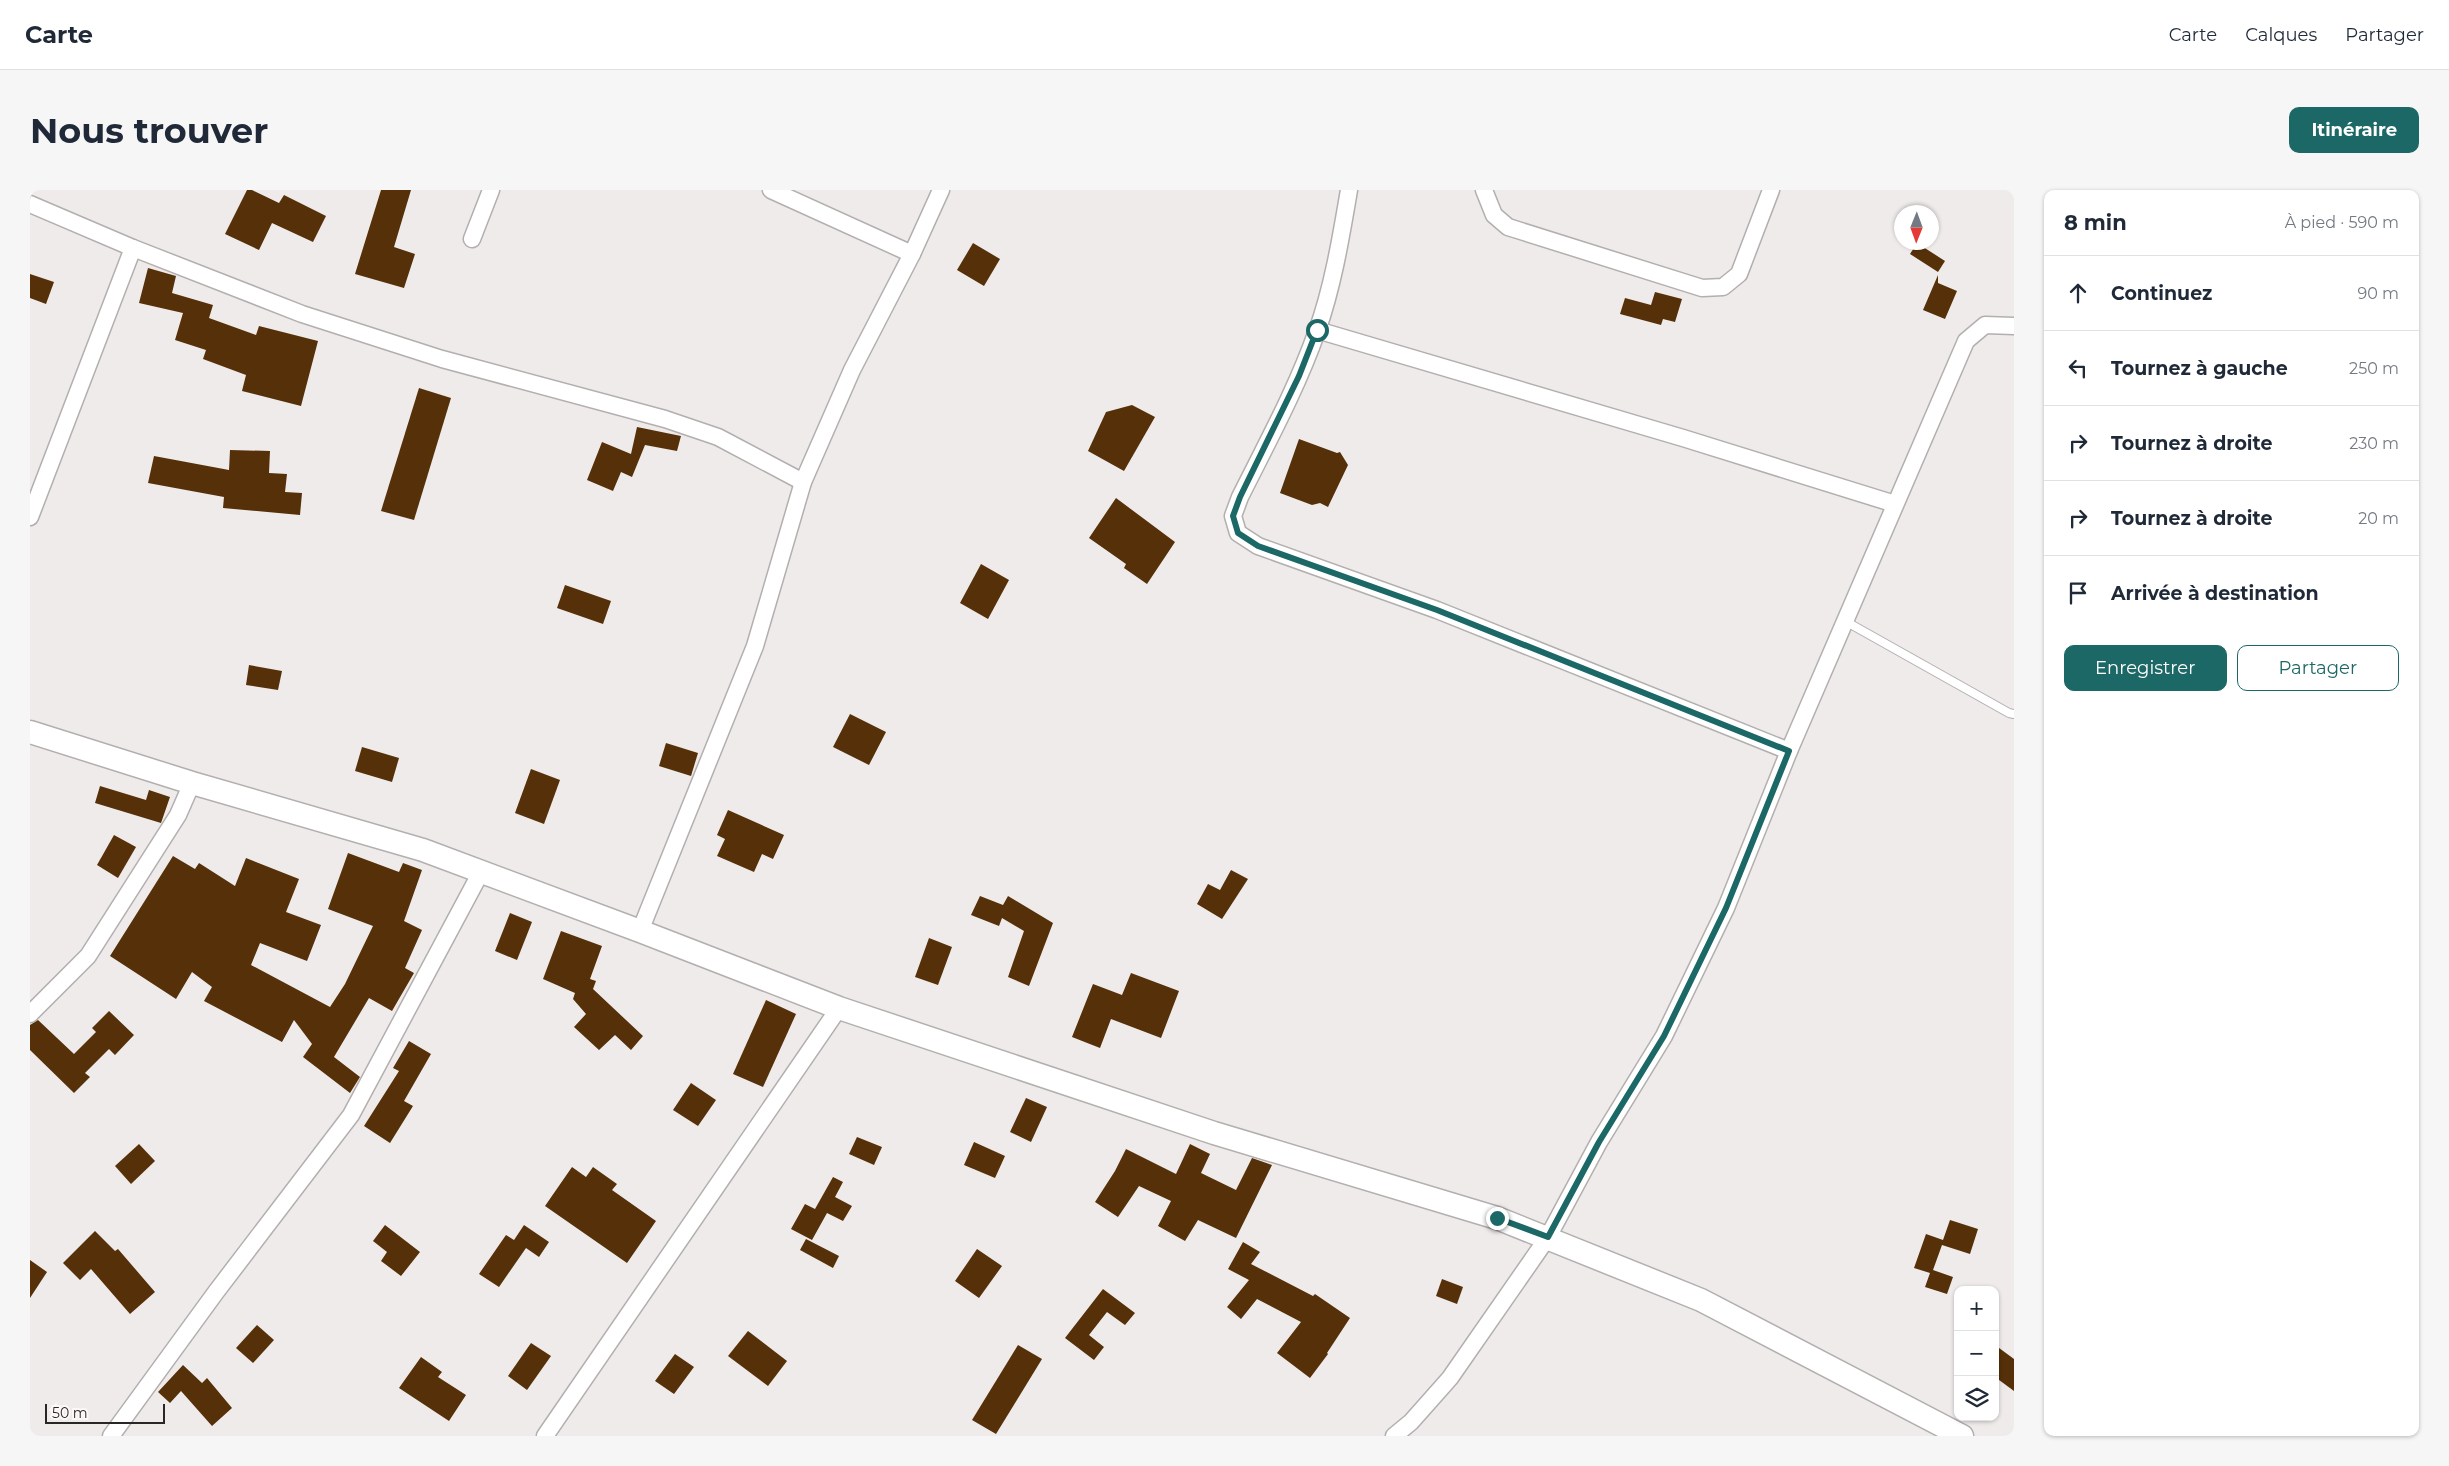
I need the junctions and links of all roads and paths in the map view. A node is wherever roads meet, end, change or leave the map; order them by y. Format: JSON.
{"nodes":[{"id":1,"x":491,"y":190,"type":"edge"},
{"id":2,"x":771,"y":190,"type":"edge"},
{"id":3,"x":941,"y":190,"type":"edge"},
{"id":4,"x":1349,"y":190,"type":"edge"},
{"id":5,"x":1483,"y":190,"type":"edge"},
{"id":6,"x":1771,"y":190,"type":"edge"},
{"id":7,"x":30,"y":204,"type":"edge"},
{"id":8,"x":472,"y":239,"type":"dead end"},
{"id":9,"x":133,"y":248,"type":"junction"},
{"id":10,"x":912,"y":254,"type":"junction"},
{"id":11,"x":2014,"y":326,"type":"edge"},
{"id":12,"x":1317,"y":330,"type":"junction"},
{"id":13,"x":803,"y":482,"type":"junction"},
{"id":14,"x":1895,"y":504,"type":"junction"},
{"id":15,"x":30,"y":517,"type":"edge"},
{"id":16,"x":1845,"y":620,"type":"junction"},
{"id":17,"x":2014,"y":714,"type":"edge"},
{"id":18,"x":30,"y":732,"type":"edge"},
{"id":19,"x":1789,"y":751,"type":"junction"},
{"id":20,"x":192,"y":783,"type":"junction"},
{"id":21,"x":480,"y":872,"type":"junction"},
{"id":22,"x":640,"y":931,"type":"junction"},
{"id":23,"x":839,"y":1008,"type":"junction"},
{"id":24,"x":30,"y":1014,"type":"edge"},
{"id":25,"x":1548,"y":1237,"type":"junction"},
{"id":26,"x":111,"y":1436,"type":"edge"},
{"id":27,"x":545,"y":1436,"type":"edge"},
{"id":28,"x":1394,"y":1436,"type":"edge"},
{"id":29,"x":1962,"y":1436,"type":"edge"}],
"edges":[{"from":1,"to":8,"type":"street"},
{"from":2,"to":10,"type":"street"},
{"from":3,"to":10,"type":"street"},
{"from":4,"to":12,"type":"street"},
{"from":5,"to":6,"type":"street"},
{"from":7,"to":9,"type":"street"},
{"from":9,"to":13,"type":"street"},
{"from":9,"to":15,"type":"street"},
{"from":10,"to":13,"type":"street"},
{"from":11,"to":14,"type":"street"},
{"from":12,"to":14,"type":"street"},
{"from":12,"to":19,"type":"street"},
{"from":13,"to":22,"type":"street"},
{"from":14,"to":16,"type":"street"},
{"from":16,"to":17,"type":"lane"},
{"from":16,"to":19,"type":"street"},
{"from":18,"to":20,"type":"street"},
{"from":19,"to":25,"type":"street"},
{"from":20,"to":21,"type":"street"},
{"from":20,"to":24,"type":"street"},
{"from":21,"to":22,"type":"street"},
{"from":21,"to":26,"type":"street"},
{"from":22,"to":23,"type":"street"},
{"from":23,"to":25,"type":"street"},
{"from":23,"to":27,"type":"street"},
{"from":25,"to":28,"type":"street"},
{"from":25,"to":29,"type":"street"}]}
